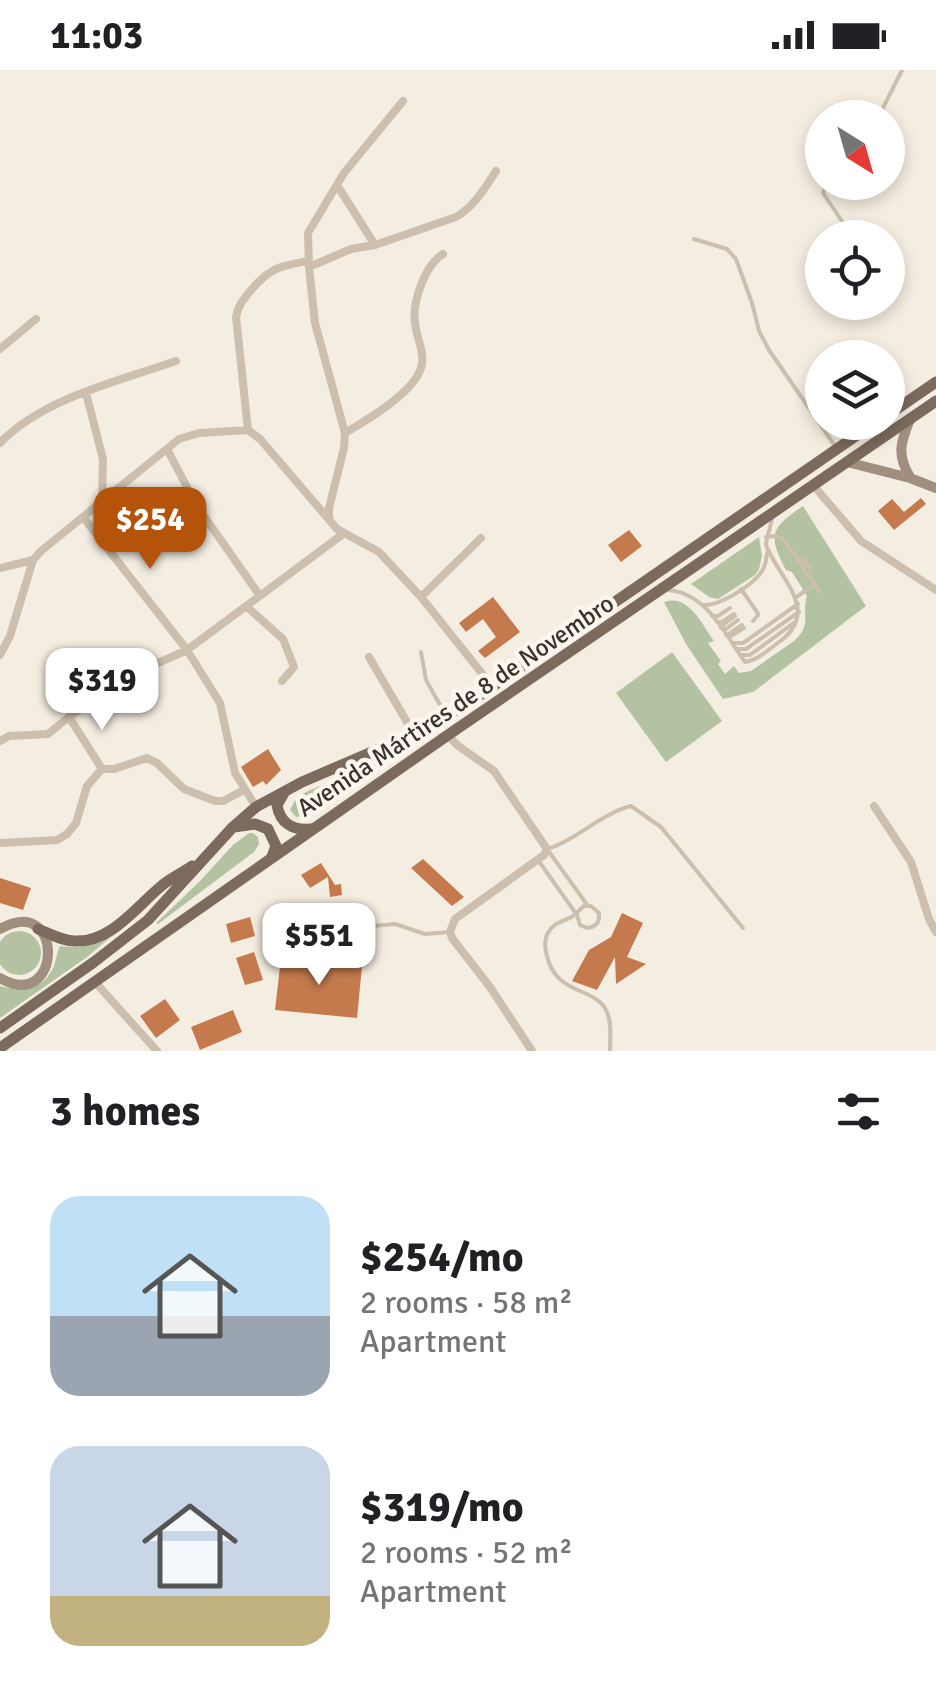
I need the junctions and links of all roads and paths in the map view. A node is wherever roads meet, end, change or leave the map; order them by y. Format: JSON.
{"nodes":[{"id":1,"x":902,"y":70,"type":"edge"},
{"id":2,"x":403,"y":100,"type":"dead end"},
{"id":3,"x":887,"y":100,"type":"edge"},
{"id":4,"x":496,"y":171,"type":"dead end"},
{"id":5,"x":336,"y":184,"type":"junction"},
{"id":6,"x":694,"y":238,"type":"dead end"},
{"id":7,"x":374,"y":245,"type":"junction"},
{"id":8,"x":443,"y":254,"type":"dead end"},
{"id":9,"x":309,"y":264,"type":"junction"},
{"id":10,"x":36,"y":319,"type":"dead end"},
{"id":11,"x":0,"y":349,"type":"edge"},
{"id":12,"x":176,"y":361,"type":"dead end"},
{"id":13,"x":936,"y":382,"type":"edge"},
{"id":14,"x":86,"y":393,"type":"junction"},
{"id":15,"x":936,"y":401,"type":"edge"},
{"id":16,"x":905,"y":403,"type":"edge"},
{"id":17,"x":910,"y":419,"type":"junction"},
{"id":18,"x":248,"y":430,"type":"junction"},
{"id":19,"x":345,"y":433,"type":"junction"},
{"id":20,"x":850,"y":440,"type":"edge"},
{"id":21,"x":0,"y":443,"type":"edge"},
{"id":22,"x":837,"y":449,"type":"junction"},
{"id":23,"x":167,"y":450,"type":"junction"},
{"id":24,"x":847,"y":462,"type":"junction"},
{"id":25,"x":910,"y":478,"type":"junction"},
{"id":26,"x":812,"y":485,"type":"junction"},
{"id":27,"x":936,"y":488,"type":"edge"},
{"id":28,"x":102,"y":502,"type":"junction"},
{"id":29,"x":778,"y":509,"type":"junction"},
{"id":30,"x":83,"y":517,"type":"junction"},
{"id":31,"x":329,"y":518,"type":"junction"},
{"id":32,"x":343,"y":534,"type":"junction"},
{"id":33,"x":766,"y":537,"type":"junction"},
{"id":34,"x":481,"y":538,"type":"dead end"},
{"id":35,"x":766,"y":544,"type":"junction"},
{"id":36,"x":797,"y":558,"type":"junction"},
{"id":37,"x":33,"y":560,"type":"junction"},
{"id":38,"x":810,"y":567,"type":"dead end"},
{"id":39,"x":0,"y":568,"type":"edge"},
{"id":40,"x":815,"y":584,"type":"junction"},
{"id":41,"x":740,"y":589,"type":"junction"},
{"id":42,"x":662,"y":590,"type":"junction"},
{"id":43,"x":819,"y":590,"type":"dead end"},
{"id":44,"x":936,"y":590,"type":"edge"},
{"id":45,"x":260,"y":596,"type":"junction"},
{"id":46,"x":421,"y":597,"type":"junction"},
{"id":47,"x":796,"y":601,"type":"junction"},
{"id":48,"x":703,"y":605,"type":"junction"},
{"id":49,"x":752,"y":605,"type":"junction"},
{"id":50,"x":246,"y":606,"type":"junction"},
{"id":51,"x":746,"y":611,"type":"junction"},
{"id":52,"x":799,"y":612,"type":"junction"},
{"id":53,"x":737,"y":618,"type":"junction"},
{"id":54,"x":719,"y":626,"type":"junction"},
{"id":55,"x":732,"y":643,"type":"junction"},
{"id":56,"x":736,"y":649,"type":"junction"},
{"id":57,"x":187,"y":650,"type":"junction"},
{"id":58,"x":420,"y":652,"type":"dead end"},
{"id":59,"x":0,"y":655,"type":"edge"},
{"id":60,"x":370,"y":657,"type":"dead end"},
{"id":61,"x":282,"y":681,"type":"dead end"},
{"id":62,"x":492,"y":686,"type":"junction"},
{"id":63,"x":446,"y":716,"type":"junction"},
{"id":64,"x":69,"y":717,"type":"junction"},
{"id":65,"x":414,"y":734,"type":"junction"},
{"id":66,"x":448,"y":735,"type":"junction"},
{"id":67,"x":0,"y":741,"type":"edge"},
{"id":68,"x":102,"y":769,"type":"junction"},
{"id":69,"x":244,"y":790,"type":"junction"},
{"id":70,"x":286,"y":790,"type":"junction"},
{"id":71,"x":874,"y":806,"type":"dead end"},
{"id":72,"x":256,"y":807,"type":"junction"},
{"id":73,"x":232,"y":828,"type":"junction"},
{"id":74,"x":314,"y":829,"type":"junction"},
{"id":75,"x":0,"y":842,"type":"edge"},
{"id":76,"x":547,"y":849,"type":"junction"},
{"id":77,"x":204,"y":858,"type":"junction"},
{"id":78,"x":269,"y":860,"type":"junction"},
{"id":79,"x":538,"y":860,"type":"junction"},
{"id":80,"x":588,"y":906,"type":"junction"},
{"id":81,"x":577,"y":914,"type":"junction"},
{"id":82,"x":933,"y":917,"type":"edge"},
{"id":83,"x":0,"y":926,"type":"edge"},
{"id":84,"x":742,"y":928,"type":"dead end"},
{"id":85,"x":38,"y":929,"type":"junction"},
{"id":86,"x":450,"y":932,"type":"junction"},
{"id":87,"x":936,"y":932,"type":"edge"},
{"id":88,"x":286,"y":934,"type":"dead end"},
{"id":89,"x":0,"y":978,"type":"edge"},
{"id":90,"x":95,"y":982,"type":"junction"},
{"id":91,"x":0,"y":1028,"type":"edge"},
{"id":92,"x":0,"y":1048,"type":"edge"},
{"id":93,"x":155,"y":1048,"type":"edge"},
{"id":94,"x":143,"y":1051,"type":"edge"},
{"id":95,"x":532,"y":1051,"type":"edge"},
{"id":96,"x":610,"y":1051,"type":"edge"}],
"edges":[{"from":1,"to":3,"type":"lane"},
{"from":2,"to":5,"type":"street"},
{"from":4,"to":7,"type":"street"},
{"from":5,"to":7,"type":"street"},
{"from":5,"to":9,"type":"street"},
{"from":6,"to":22,"type":"lane"},
{"from":7,"to":9,"type":"street"},
{"from":8,"to":19,"type":"street"},
{"from":9,"to":18,"type":"street"},
{"from":9,"to":19,"type":"street"},
{"from":10,"to":11,"type":"street"},
{"from":12,"to":14,"type":"street"},
{"from":13,"to":16,"type":"main road"},
{"from":14,"to":21,"type":"street"},
{"from":14,"to":28,"type":"street"},
{"from":15,"to":17,"type":"main road","name":"Avenida Mártires de 8 de Novembro"},
{"from":17,"to":24,"type":"main road","name":"Avenida Mártires de 8 de Novembro"},
{"from":17,"to":25,"type":"main road"},
{"from":18,"to":23,"type":"street"},
{"from":18,"to":31,"type":"street"},
{"from":19,"to":31,"type":"street"},
{"from":20,"to":22,"type":"main road","name":"Avenida Mártires de 8 de Novembro"},
{"from":22,"to":62,"type":"main road","name":"Avenida Mártires de 8 de Novembro"},
{"from":23,"to":28,"type":"street"},
{"from":23,"to":45,"type":"street"},
{"from":24,"to":25,"type":"main road"},
{"from":24,"to":26,"type":"main road","name":"Avenida Mártires de 8 de Novembro"},
{"from":25,"to":27,"type":"main road"},
{"from":26,"to":29,"type":"main road","name":"Avenida Mártires de 8 de Novembro"},
{"from":26,"to":44,"type":"street"},
{"from":28,"to":30,"type":"street"},
{"from":29,"to":33,"type":"lane"},
{"from":29,"to":42,"type":"main road","name":"Avenida Mártires de 8 de Novembro"},
{"from":30,"to":37,"type":"street"},
{"from":30,"to":57,"type":"street"},
{"from":31,"to":32,"type":"street"},
{"from":32,"to":45,"type":"street"},
{"from":32,"to":46,"type":"street"},
{"from":33,"to":35,"type":"lane"},
{"from":33,"to":36,"type":"lane"},
{"from":34,"to":46,"type":"street"},
{"from":35,"to":41,"type":"lane"},
{"from":35,"to":47,"type":"lane"},
{"from":36,"to":38,"type":"lane"},
{"from":36,"to":40,"type":"lane"},
{"from":37,"to":39,"type":"street"},
{"from":37,"to":59,"type":"street"},
{"from":40,"to":43,"type":"lane"},
{"from":40,"to":47,"type":"lane"},
{"from":41,"to":48,"type":"lane"},
{"from":41,"to":49,"type":"lane"},
{"from":42,"to":48,"type":"lane"},
{"from":42,"to":66,"type":"main road","name":"Avenida Mártires de 8 de Novembro"},
{"from":45,"to":50,"type":"street"},
{"from":46,"to":62,"type":"street"},
{"from":47,"to":52,"type":"lane"},
{"from":47,"to":55,"type":"lane"},
{"from":48,"to":54,"type":"lane"},
{"from":49,"to":51,"type":"lane"},
{"from":49,"to":51,"type":"lane"},
{"from":49,"to":51,"type":"lane"},
{"from":50,"to":57,"type":"street"},
{"from":50,"to":61,"type":"street"},
{"from":52,"to":56,"type":"lane"},
{"from":52,"to":56,"type":"lane"},
{"from":53,"to":54,"type":"lane"},
{"from":53,"to":54,"type":"lane"},
{"from":53,"to":54,"type":"lane"},
{"from":54,"to":55,"type":"lane"},
{"from":55,"to":56,"type":"lane"},
{"from":57,"to":64,"type":"street"},
{"from":57,"to":69,"type":"street"},
{"from":58,"to":63,"type":"lane"},
{"from":60,"to":65,"type":"street"},
{"from":62,"to":63,"type":"main road","name":"Avenida Mártires de 8 de Novembro"},
{"from":63,"to":65,"type":"main road","name":"Avenida Mártires de 8 de Novembro"},
{"from":64,"to":67,"type":"street"},
{"from":64,"to":68,"type":"street"},
{"from":65,"to":70,"type":"main road","name":"Avenida Mártires de 8 de Novembro"},
{"from":66,"to":74,"type":"main road","name":"Avenida Mártires de 8 de Novembro"},
{"from":66,"to":76,"type":"street"},
{"from":68,"to":69,"type":"street"},
{"from":68,"to":75,"type":"street"},
{"from":69,"to":72,"type":"street"},
{"from":70,"to":72,"type":"main road","name":"Avenida Mártires de 8 de Novembro"},
{"from":70,"to":74,"type":"main road"},
{"from":71,"to":82,"type":"street"},
{"from":72,"to":73,"type":"main road","name":"Avenida Mártires de 8 de Novembro"},
{"from":73,"to":77,"type":"main road","name":"Avenida Mártires de 8 de Novembro"},
{"from":73,"to":78,"type":"main road"},
{"from":74,"to":78,"type":"main road","name":"Avenida Mártires de 8 de Novembro"},
{"from":76,"to":79,"type":"street"},
{"from":76,"to":80,"type":"lane"},
{"from":76,"to":84,"type":"lane"},
{"from":77,"to":85,"type":"main road"},
{"from":77,"to":91,"type":"main road","name":"Avenida Mártires de 8 de Novembro"},
{"from":78,"to":90,"type":"main road","name":"Avenida Mártires de 8 de Novembro"},
{"from":79,"to":81,"type":"lane"},
{"from":79,"to":86,"type":"street"},
{"from":80,"to":81,"type":"lane"},
{"from":80,"to":81,"type":"lane"},
{"from":81,"to":96,"type":"lane"},
{"from":82,"to":87,"type":"street"},
{"from":83,"to":85,"type":"main road"},
{"from":85,"to":89,"type":"main road"},
{"from":86,"to":88,"type":"lane"},
{"from":86,"to":95,"type":"street"},
{"from":90,"to":92,"type":"main road","name":"Avenida Mártires de 8 de Novembro"},
{"from":90,"to":93,"type":"street"},
{"from":93,"to":94,"type":"street"}]}
